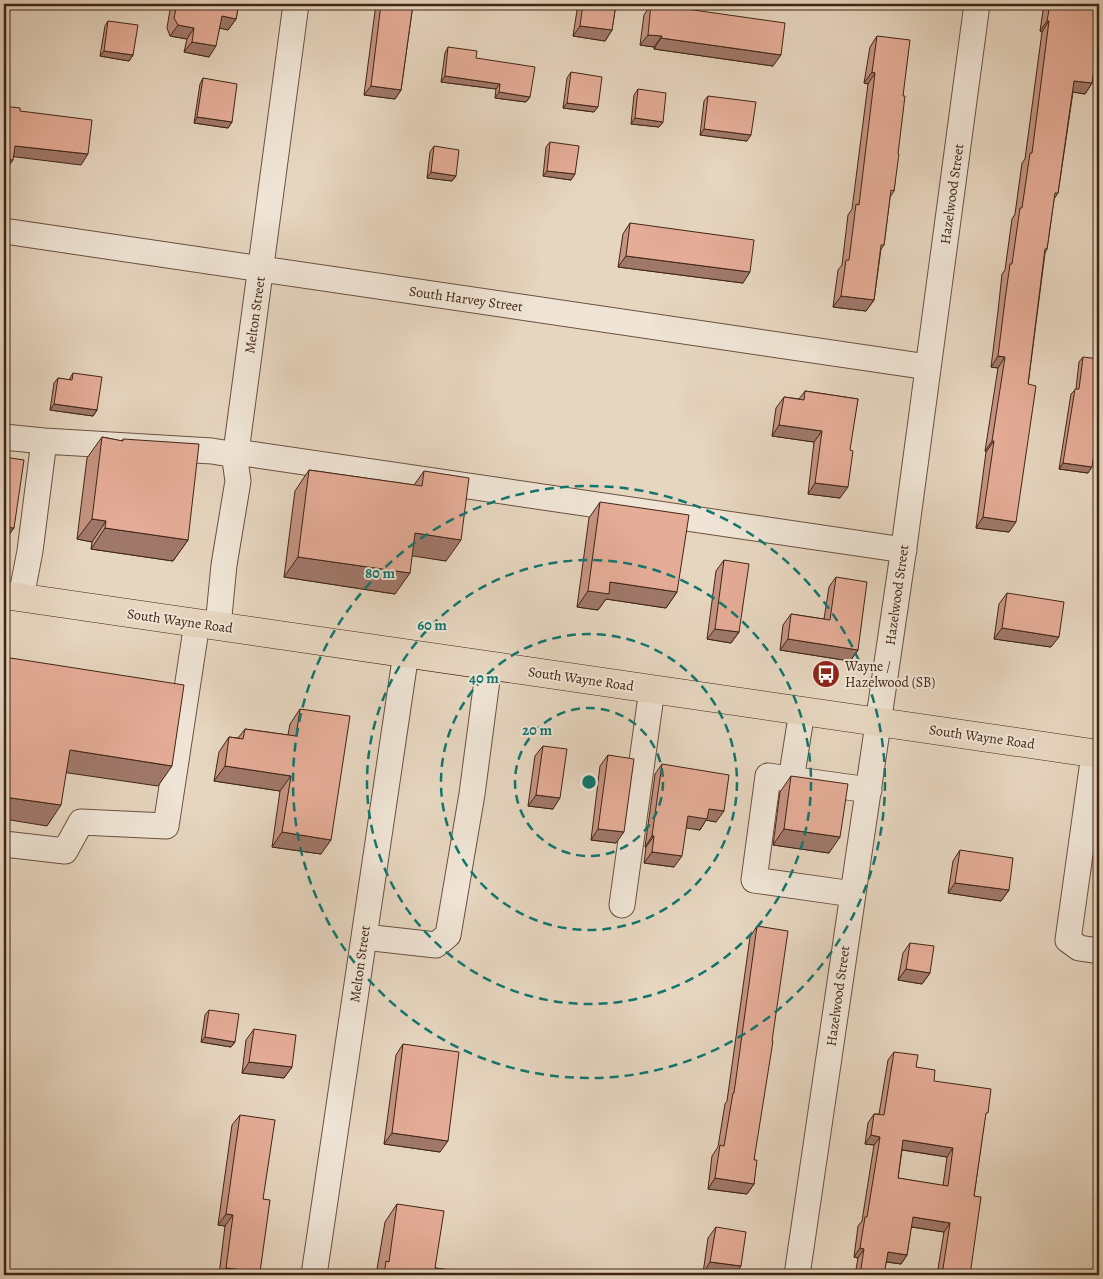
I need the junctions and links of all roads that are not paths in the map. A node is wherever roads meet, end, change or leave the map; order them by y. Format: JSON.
{"nodes":[{"id":1,"x":296,"y":4,"type":"edge"},
{"id":2,"x":970,"y":5,"type":"edge"},
{"id":3,"x":4,"y":231,"type":"edge"},
{"id":4,"x":262,"y":269,"type":"junction"},
{"id":5,"x":928,"y":367,"type":"junction"},
{"id":6,"x":4,"y":437,"type":"edge"},
{"id":7,"x":44,"y":441,"type":"junction"},
{"id":8,"x":236,"y":454,"type":"junction"},
{"id":9,"x":904,"y":550,"type":"junction"},
{"id":10,"x":13,"y":596,"type":"edge"},
{"id":11,"x":207,"y":624,"type":"junction"},
{"id":12,"x":406,"y":653,"type":"junction"},
{"id":13,"x":489,"y":666,"type":"junction"},
{"id":14,"x":652,"y":689,"type":"junction"},
{"id":15,"x":802,"y":711,"type":"junction"},
{"id":16,"x":879,"y":722,"type":"junction"},
{"id":17,"x":1097,"y":754,"type":"edge"},
{"id":18,"x":790,"y":780,"type":"junction"},
{"id":19,"x":869,"y":790,"type":"junction"},
{"id":20,"x":4,"y":844,"type":"edge"},
{"id":21,"x":853,"y":894,"type":"junction"},
{"id":22,"x":622,"y":906,"type":"dead end"},
{"id":23,"x":364,"y":937,"type":"junction"},
{"id":24,"x":1099,"y":951,"type":"edge"},
{"id":25,"x":314,"y":1275,"type":"edge"},
{"id":26,"x":797,"y":1275,"type":"edge"}],
"edges":[{"from":1,"to":4,"type":"street","name":"Melton Street"},
{"from":2,"to":5,"type":"street","name":"Hazelwood Street"},
{"from":3,"to":4,"type":"street","name":"South Harvey Street"},
{"from":4,"to":5,"type":"street","name":"South Harvey Street"},
{"from":4,"to":8,"type":"street","name":"Melton Street"},
{"from":5,"to":9,"type":"street","name":"Hazelwood Street"},
{"from":6,"to":7,"type":"street"},
{"from":7,"to":8,"type":"street"},
{"from":7,"to":10,"type":"street"},
{"from":8,"to":9,"type":"street"},
{"from":8,"to":11,"type":"street","name":"Melton Street"},
{"from":9,"to":16,"type":"street","name":"Hazelwood Street"},
{"from":10,"to":11,"type":"main road","name":"South Wayne Road"},
{"from":11,"to":12,"type":"main road","name":"South Wayne Road"},
{"from":11,"to":20,"type":"street","name":"Melton Street"},
{"from":12,"to":13,"type":"main road","name":"South Wayne Road"},
{"from":12,"to":23,"type":"street","name":"Melton Street"},
{"from":13,"to":14,"type":"main road","name":"South Wayne Road"},
{"from":13,"to":23,"type":"street"},
{"from":14,"to":15,"type":"main road","name":"South Wayne Road"},
{"from":14,"to":22,"type":"street"},
{"from":15,"to":16,"type":"main road","name":"South Wayne Road"},
{"from":15,"to":18,"type":"street"},
{"from":16,"to":17,"type":"main road","name":"South Wayne Road"},
{"from":16,"to":19,"type":"street","name":"Hazelwood Street"},
{"from":17,"to":24,"type":"street"},
{"from":18,"to":19,"type":"street"},
{"from":18,"to":21,"type":"street"},
{"from":19,"to":21,"type":"street","name":"Hazelwood Street"},
{"from":21,"to":26,"type":"street","name":"Hazelwood Street"},
{"from":23,"to":25,"type":"street","name":"Melton Street"}]}
